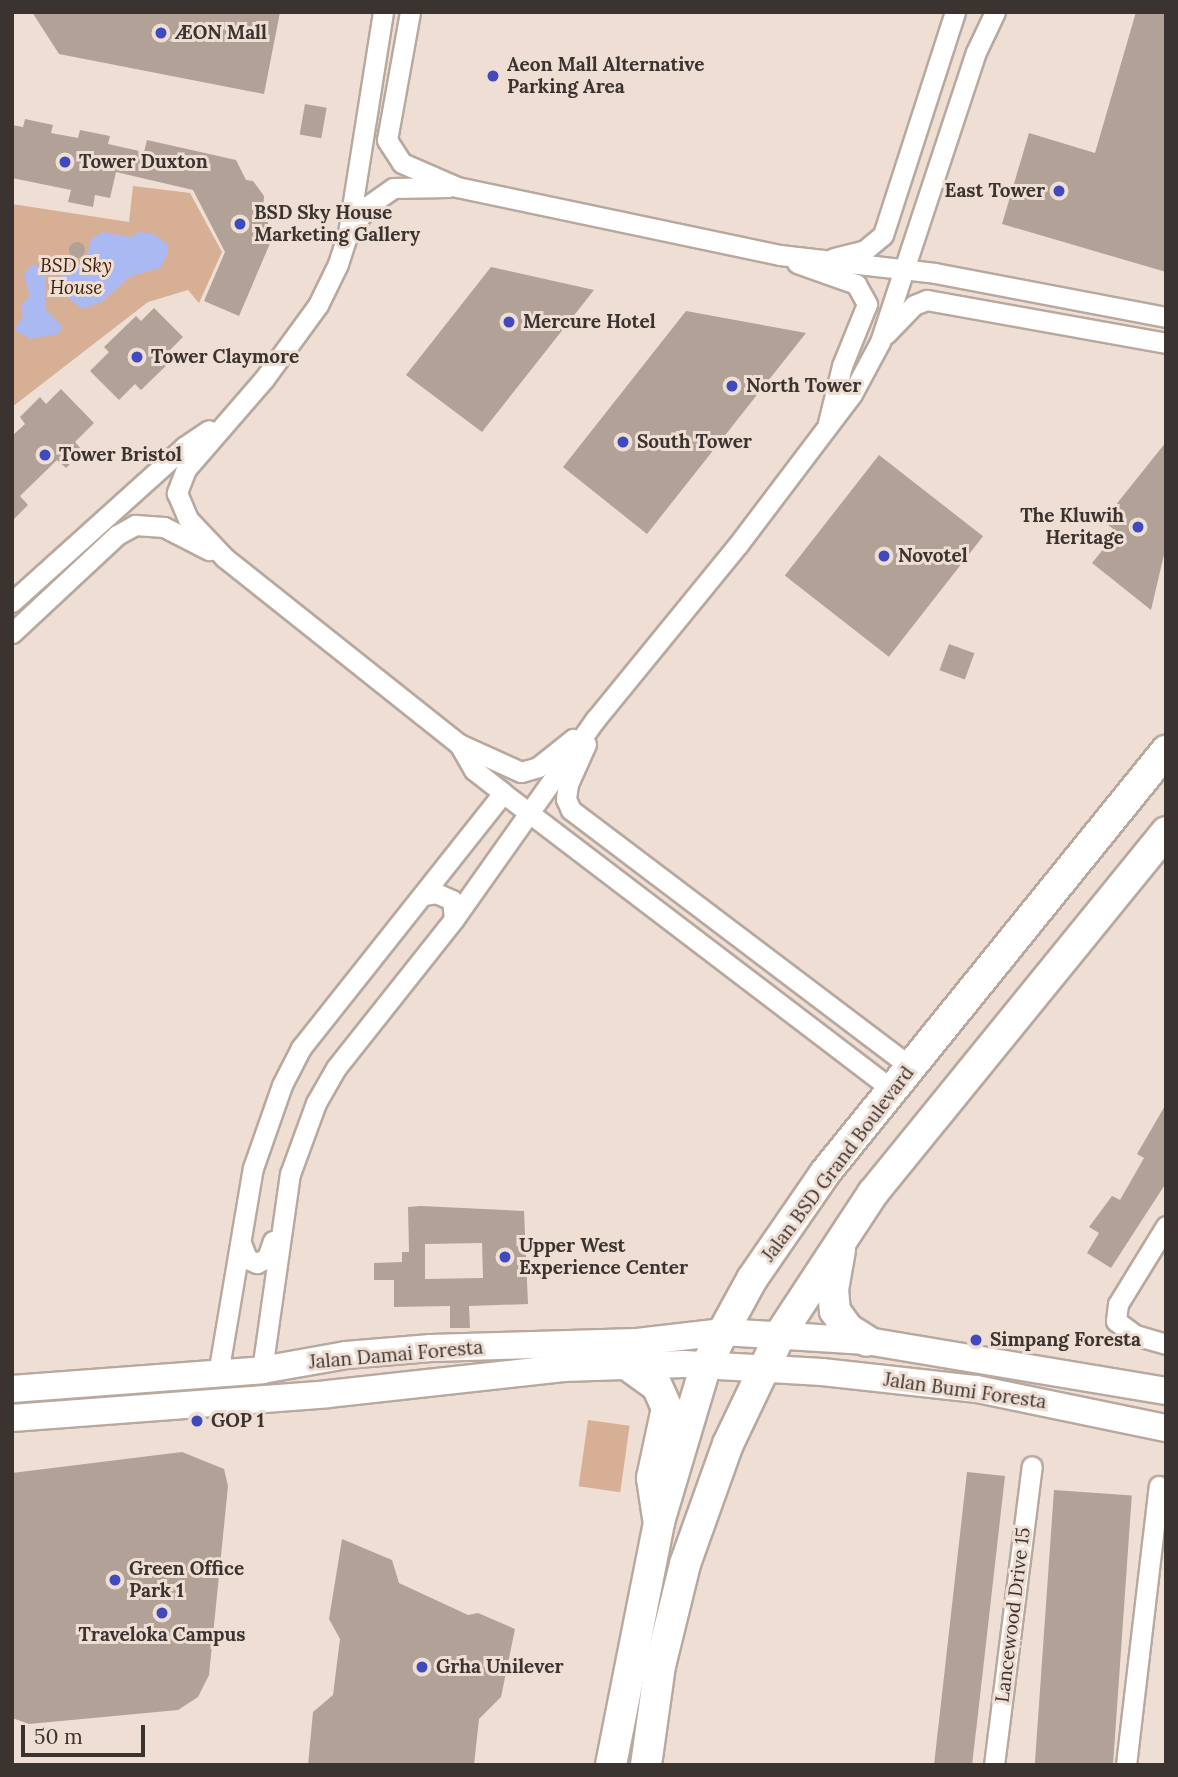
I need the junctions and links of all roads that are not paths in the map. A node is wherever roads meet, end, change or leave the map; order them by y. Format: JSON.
{"nodes":[{"id":1,"x":383,"y":12,"type":"edge"},
{"id":2,"x":410,"y":12,"type":"edge"},
{"id":3,"x":955,"y":12,"type":"edge"},
{"id":4,"x":983,"y":12,"type":"edge"},
{"id":5,"x":995,"y":12,"type":"edge"},
{"id":6,"x":976,"y":52,"type":"junction"},
{"id":7,"x":362,"y":137,"type":"junction"},
{"id":8,"x":387,"y":140,"type":"junction"},
{"id":9,"x":457,"y":187,"type":"junction"},
{"id":10,"x":348,"y":233,"type":"junction"},
{"id":11,"x":780,"y":254,"type":"junction"},
{"id":12,"x":827,"y":259,"type":"junction"},
{"id":13,"x":905,"y":271,"type":"junction"},
{"id":14,"x":1166,"y":317,"type":"edge"},
{"id":15,"x":880,"y":342,"type":"junction"},
{"id":16,"x":1166,"y":343,"type":"edge"},
{"id":17,"x":223,"y":421,"type":"junction"},
{"id":18,"x":825,"y":434,"type":"junction"},
{"id":19,"x":111,"y":528,"type":"junction"},
{"id":20,"x":225,"y":558,"type":"junction"},
{"id":21,"x":12,"y":602,"type":"edge"},
{"id":22,"x":12,"y":633,"type":"edge"},
{"id":23,"x":595,"y":720,"type":"junction"},
{"id":24,"x":459,"y":744,"type":"junction"},
{"id":25,"x":1166,"y":751,"type":"edge"},
{"id":26,"x":503,"y":793,"type":"junction"},
{"id":27,"x":528,"y":811,"type":"junction"},
{"id":28,"x":1166,"y":832,"type":"edge"},
{"id":29,"x":424,"y":895,"type":"junction"},
{"id":30,"x":454,"y":919,"type":"junction"},
{"id":31,"x":842,"y":1018,"type":"junction"},
{"id":32,"x":826,"y":1041,"type":"junction"},
{"id":33,"x":910,"y":1066,"type":"junction"},
{"id":34,"x":891,"y":1089,"type":"junction"},
{"id":35,"x":283,"y":1213,"type":"junction"},
{"id":36,"x":1166,"y":1226,"type":"edge"},
{"id":37,"x":842,"y":1236,"type":"junction"},
{"id":38,"x":241,"y":1243,"type":"junction"},
{"id":39,"x":723,"y":1332,"type":"junction"},
{"id":40,"x":781,"y":1333,"type":"junction"},
{"id":41,"x":867,"y":1341,"type":"junction"},
{"id":42,"x":1166,"y":1344,"type":"edge"},
{"id":43,"x":625,"y":1363,"type":"junction"},
{"id":44,"x":705,"y":1368,"type":"junction"},
{"id":45,"x":262,"y":1370,"type":"junction"},
{"id":46,"x":763,"y":1370,"type":"junction"},
{"id":47,"x":218,"y":1374,"type":"junction"},
{"id":48,"x":12,"y":1389,"type":"edge"},
{"id":49,"x":1166,"y":1391,"type":"edge"},
{"id":50,"x":12,"y":1418,"type":"edge"},
{"id":51,"x":1166,"y":1428,"type":"edge"},
{"id":52,"x":1031,"y":1466,"type":"dead end"},
{"id":53,"x":1159,"y":1486,"type":"dead end"},
{"id":54,"x":659,"y":1522,"type":"junction"},
{"id":55,"x":611,"y":1765,"type":"edge"},
{"id":56,"x":646,"y":1765,"type":"edge"},
{"id":57,"x":994,"y":1765,"type":"edge"},
{"id":58,"x":1126,"y":1765,"type":"edge"}],
"edges":[{"from":1,"to":7,"type":"street"},
{"from":2,"to":8,"type":"street"},
{"from":3,"to":12,"type":"street"},
{"from":4,"to":6,"type":"street"},
{"from":5,"to":6,"type":"street"},
{"from":6,"to":13,"type":"street"},
{"from":7,"to":8,"type":"street"},
{"from":7,"to":10,"type":"street"},
{"from":8,"to":9,"type":"street"},
{"from":9,"to":10,"type":"street"},
{"from":9,"to":11,"type":"street"},
{"from":10,"to":17,"type":"street"},
{"from":11,"to":12,"type":"street"},
{"from":11,"to":18,"type":"street"},
{"from":12,"to":13,"type":"street"},
{"from":13,"to":14,"type":"street"},
{"from":13,"to":15,"type":"street"},
{"from":15,"to":16,"type":"street"},
{"from":15,"to":18,"type":"street"},
{"from":17,"to":19,"type":"street"},
{"from":17,"to":20,"type":"street"},
{"from":18,"to":23,"type":"street"},
{"from":19,"to":20,"type":"street"},
{"from":19,"to":21,"type":"street"},
{"from":19,"to":22,"type":"street"},
{"from":20,"to":24,"type":"street"},
{"from":23,"to":24,"type":"street"},
{"from":23,"to":27,"type":"street"},
{"from":23,"to":31,"type":"street"},
{"from":24,"to":26,"type":"street"},
{"from":25,"to":33,"type":"main road","name":"Jalan BSD Grand Boulevard"},
{"from":26,"to":27,"type":"street"},
{"from":26,"to":29,"type":"street"},
{"from":27,"to":30,"type":"street"},
{"from":27,"to":32,"type":"street"},
{"from":28,"to":37,"type":"main road"},
{"from":29,"to":30,"type":"street"},
{"from":29,"to":38,"type":"street"},
{"from":30,"to":35,"type":"street"},
{"from":31,"to":32,"type":"street"},
{"from":31,"to":33,"type":"street"},
{"from":32,"to":34,"type":"street"},
{"from":33,"to":34,"type":"main road","name":"Jalan BSD Grand Boulevard"},
{"from":34,"to":39,"type":"main road","name":"Jalan BSD Grand Boulevard"},
{"from":35,"to":38,"type":"street"},
{"from":35,"to":45,"type":"street"},
{"from":36,"to":42,"type":"street"},
{"from":37,"to":40,"type":"main road"},
{"from":37,"to":41,"type":"main road"},
{"from":38,"to":47,"type":"street"},
{"from":39,"to":40,"type":"main road","name":"Jalan Damai Foresta"},
{"from":39,"to":44,"type":"main road","name":"Jalan BSD Grand Boulevard"},
{"from":39,"to":45,"type":"main road","name":"Jalan Damai Foresta"},
{"from":40,"to":41,"type":"main road","name":"Jalan Bumi Foresta"},
{"from":40,"to":46,"type":"main road"},
{"from":41,"to":49,"type":"main road","name":"Jalan Bumi Foresta"},
{"from":43,"to":44,"type":"main road","name":"Jalan Damai Foresta"},
{"from":43,"to":50,"type":"main road","name":"Jalan Damai Foresta"},
{"from":43,"to":54,"type":"main road"},
{"from":44,"to":46,"type":"main road","name":"Jalan Damai Foresta"},
{"from":44,"to":54,"type":"main road","name":"Jalan BSD Grand Boulevard"},
{"from":45,"to":47,"type":"main road","name":"Jalan Damai Foresta"},
{"from":46,"to":51,"type":"main road","name":"Jalan Bumi Foresta"},
{"from":46,"to":56,"type":"main road"},
{"from":47,"to":48,"type":"main road","name":"Jalan Damai Foresta"},
{"from":52,"to":57,"type":"street","name":"Lancewood Drive 15"},
{"from":53,"to":58,"type":"street"},
{"from":54,"to":55,"type":"main road","name":"Jalan BSD Grand Boulevard"}]}
